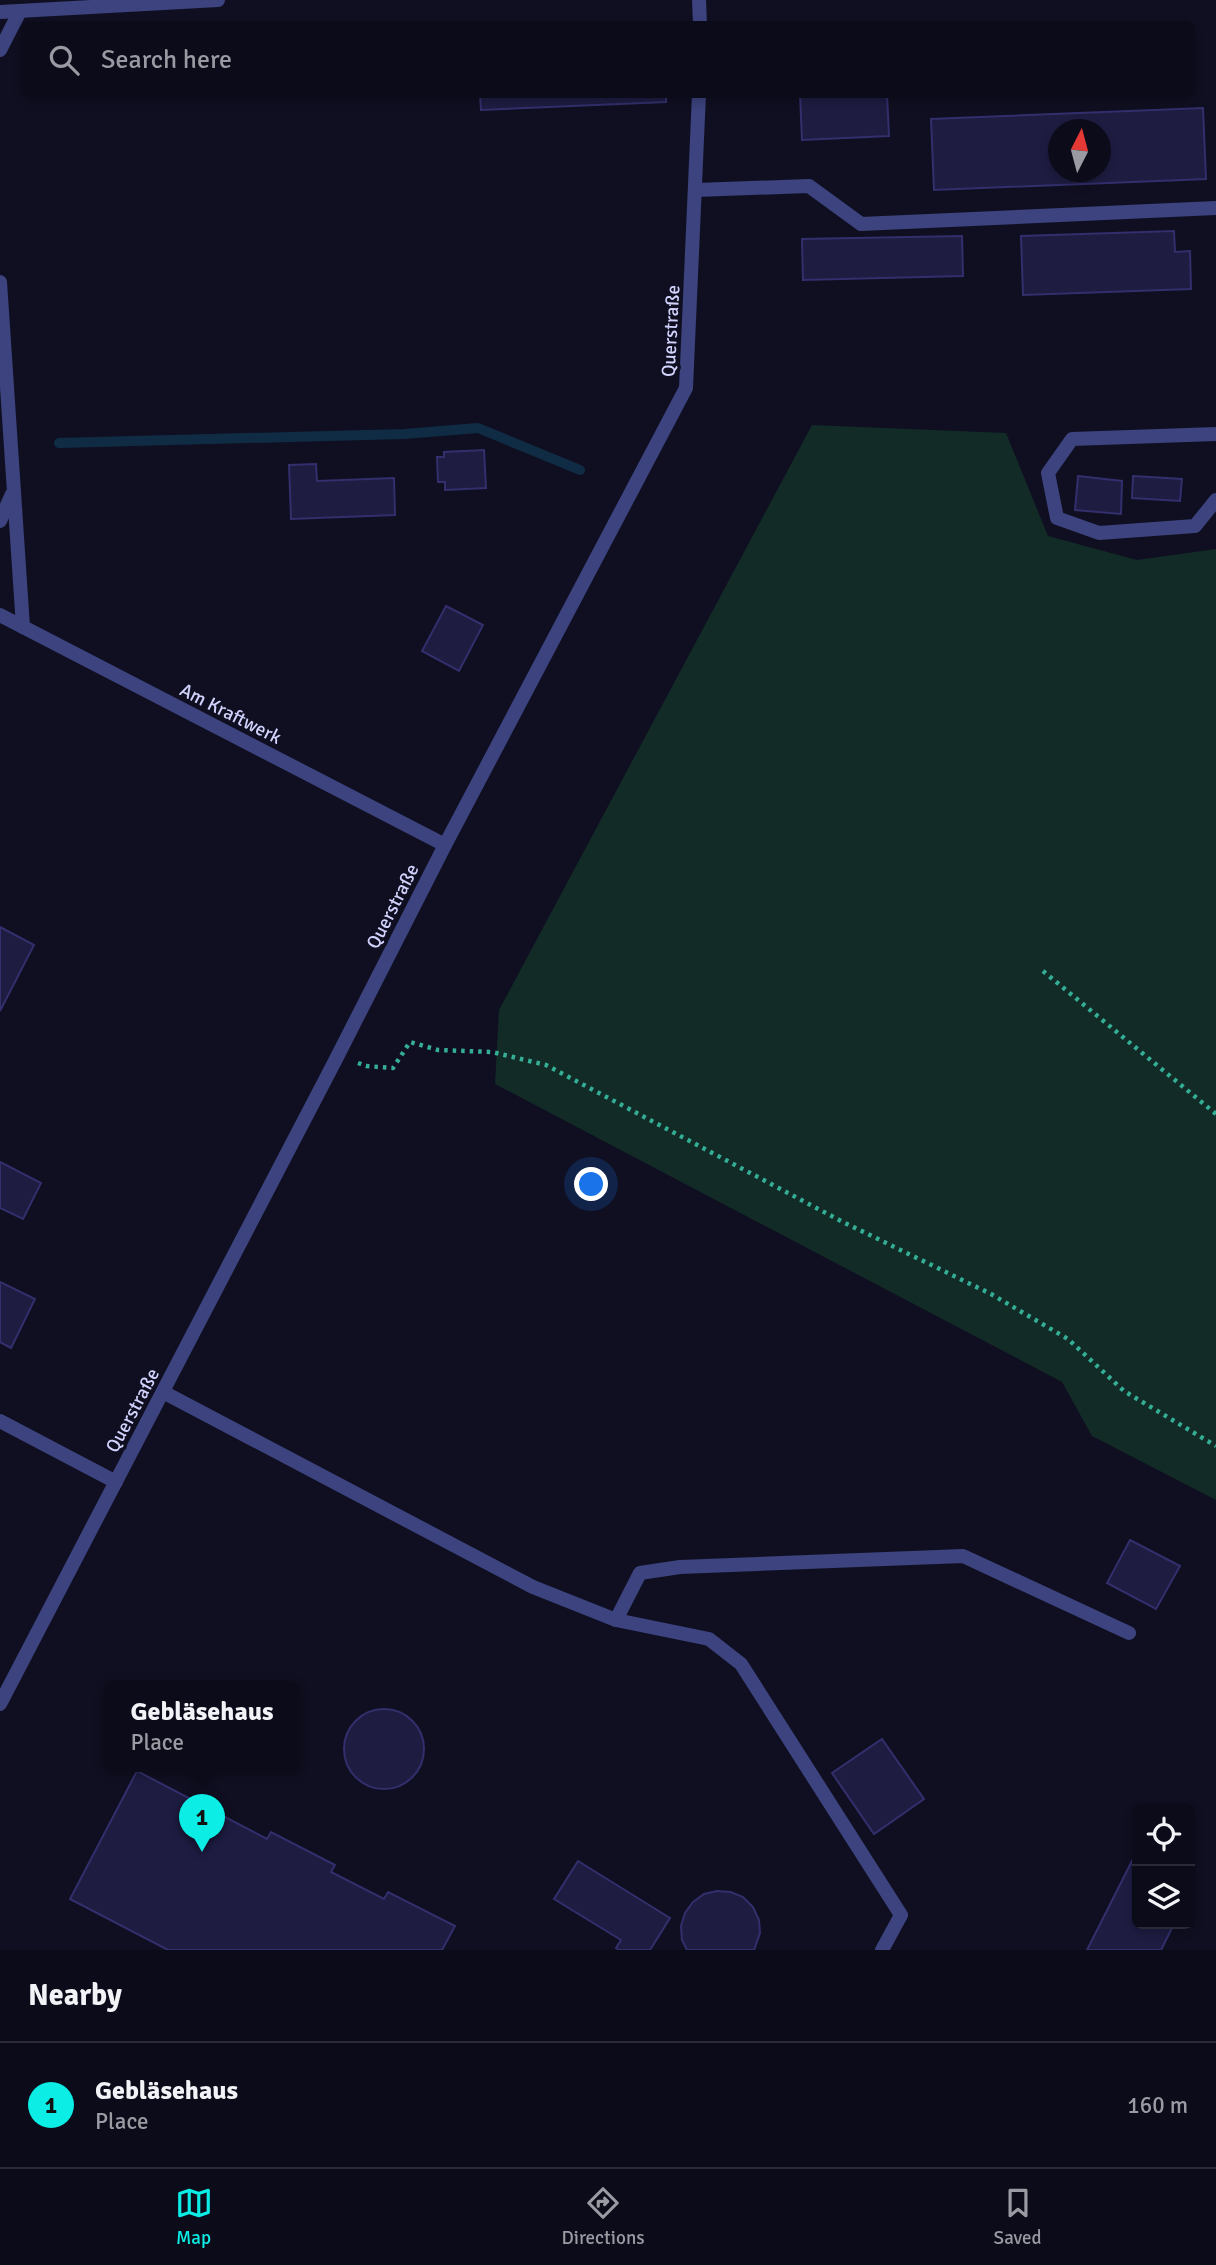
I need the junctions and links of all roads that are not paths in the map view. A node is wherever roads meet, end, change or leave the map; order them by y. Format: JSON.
{"nodes":[{"id":1,"x":218,"y":0,"type":"edge"},
{"id":2,"x":699,"y":0,"type":"edge"},
{"id":3,"x":20,"y":11,"type":"junction"},
{"id":4,"x":0,"y":12,"type":"edge"},
{"id":5,"x":700,"y":21,"type":"edge"},
{"id":6,"x":0,"y":50,"type":"edge"},
{"id":7,"x":699,"y":98,"type":"edge"},
{"id":8,"x":696,"y":190,"type":"junction"},
{"id":9,"x":1216,"y":208,"type":"edge"},
{"id":10,"x":0,"y":282,"type":"edge"},
{"id":11,"x":1216,"y":434,"type":"edge"},
{"id":12,"x":14,"y":490,"type":"junction"},
{"id":13,"x":1216,"y":500,"type":"edge"},
{"id":14,"x":0,"y":521,"type":"edge"},
{"id":15,"x":0,"y":615,"type":"edge"},
{"id":16,"x":23,"y":627,"type":"junction"},
{"id":17,"x":445,"y":845,"type":"junction"},
{"id":18,"x":163,"y":1392,"type":"junction"},
{"id":19,"x":0,"y":1421,"type":"edge"},
{"id":20,"x":116,"y":1482,"type":"junction"},
{"id":21,"x":616,"y":1620,"type":"junction"},
{"id":22,"x":1129,"y":1633,"type":"dead end"},
{"id":23,"x":0,"y":1704,"type":"edge"},
{"id":24,"x":882,"y":1950,"type":"edge"}],
"edges":[{"from":1,"to":3,"type":"street"},
{"from":2,"to":5,"type":"street"},
{"from":3,"to":4,"type":"street"},
{"from":3,"to":6,"type":"street"},
{"from":7,"to":8,"type":"street","name":"Querstraße"},
{"from":8,"to":9,"type":"street"},
{"from":8,"to":17,"type":"street","name":"Querstraße"},
{"from":10,"to":12,"type":"street"},
{"from":11,"to":13,"type":"street"},
{"from":12,"to":14,"type":"street"},
{"from":12,"to":16,"type":"street"},
{"from":15,"to":16,"type":"street","name":"Am Kraftwerk"},
{"from":16,"to":17,"type":"street","name":"Am Kraftwerk"},
{"from":17,"to":18,"type":"street","name":"Querstraße"},
{"from":18,"to":20,"type":"street","name":"Querstraße"},
{"from":18,"to":21,"type":"street"},
{"from":19,"to":20,"type":"street"},
{"from":20,"to":23,"type":"street","name":"Querstraße"},
{"from":21,"to":22,"type":"street"},
{"from":21,"to":24,"type":"street"}]}
